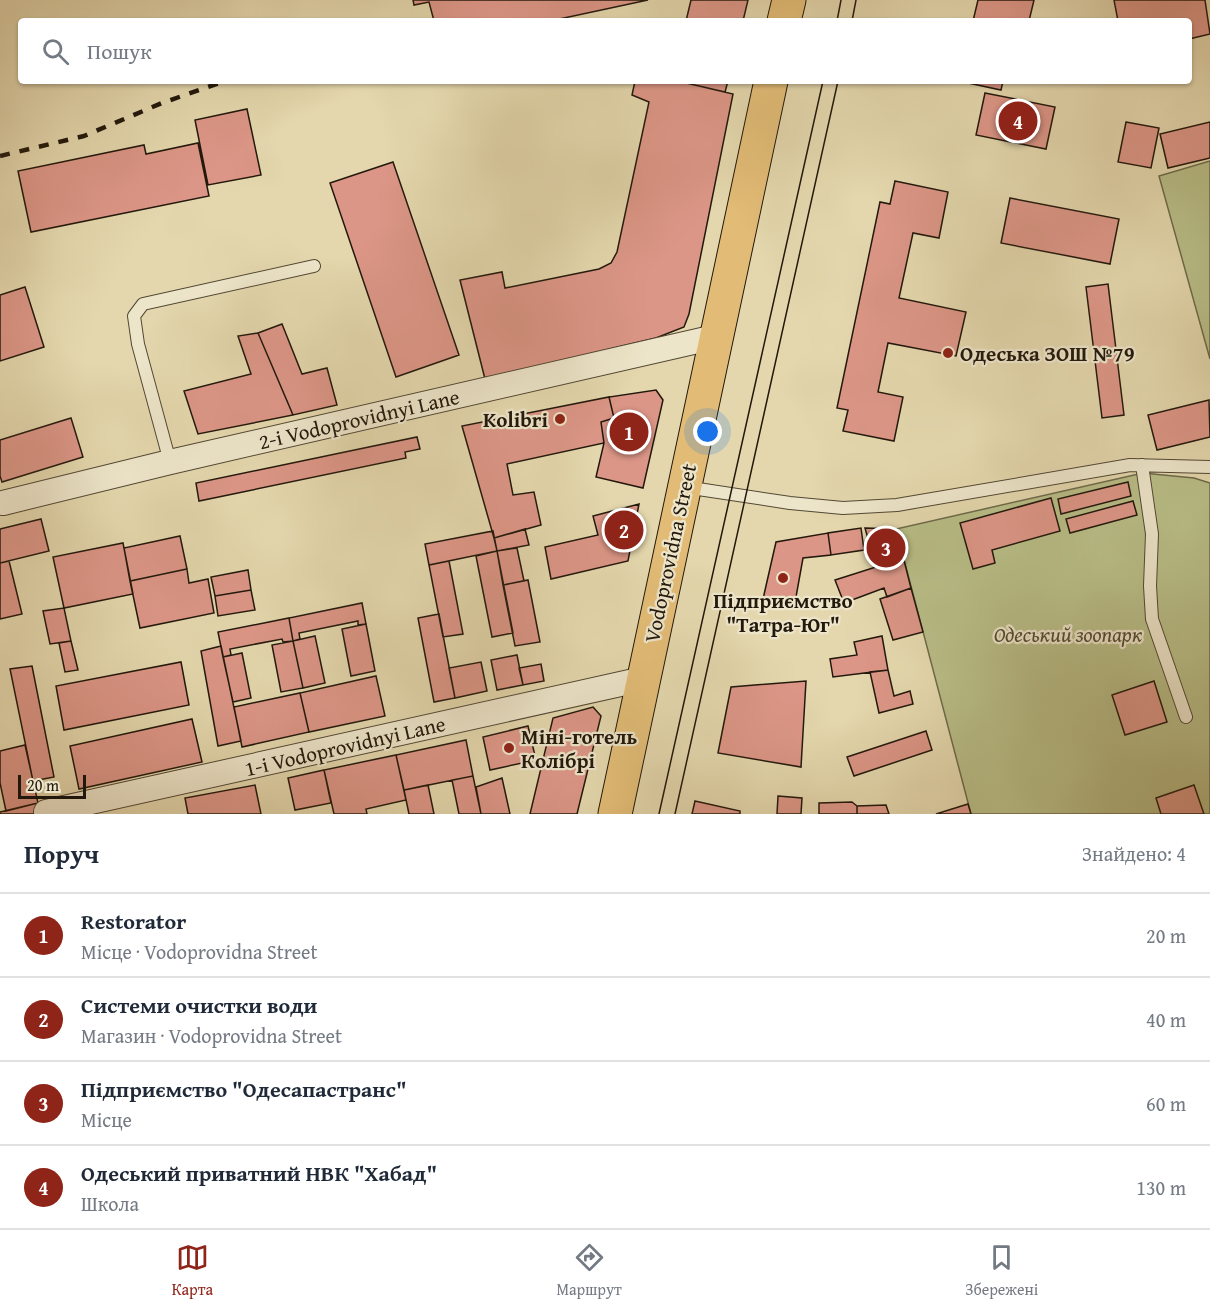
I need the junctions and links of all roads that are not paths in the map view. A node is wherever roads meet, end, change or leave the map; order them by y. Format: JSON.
{"nodes":[{"id":1,"x":789,"y":0,"type":"edge"},
{"id":2,"x":785,"y":18,"type":"edge"},
{"id":3,"x":770,"y":84,"type":"edge"},
{"id":4,"x":314,"y":266,"type":"dead end"},
{"id":5,"x":715,"y":337,"type":"junction"},
{"id":6,"x":170,"y":462,"type":"junction"},
{"id":7,"x":1142,"y":465,"type":"junction"},
{"id":8,"x":1210,"y":467,"type":"edge"},
{"id":9,"x":684,"y":486,"type":"junction"},
{"id":10,"x":3,"y":503,"type":"dead end"},
{"id":11,"x":643,"y":679,"type":"junction"},
{"id":12,"x":1186,"y":717,"type":"dead end"},
{"id":13,"x":46,"y":812,"type":"dead end"},
{"id":14,"x":615,"y":814,"type":"edge"}],
"edges":[{"from":1,"to":2,"type":"main road"},
{"from":3,"to":5,"type":"main road","name":"Vodoprovidna Street"},
{"from":4,"to":6,"type":"lane"},
{"from":5,"to":6,"type":"street","name":"2-i Vodoprovidnyi Lane"},
{"from":5,"to":9,"type":"main road","name":"Vodoprovidna Street"},
{"from":6,"to":10,"type":"street","name":"2-i Vodoprovidnyi Lane"},
{"from":7,"to":8,"type":"lane"},
{"from":7,"to":9,"type":"lane"},
{"from":7,"to":12,"type":"lane"},
{"from":9,"to":11,"type":"main road","name":"Vodoprovidna Street"},
{"from":11,"to":13,"type":"street","name":"1-i Vodoprovidnyi Lane"},
{"from":11,"to":14,"type":"main road","name":"Vodoprovidna Street"}]}
